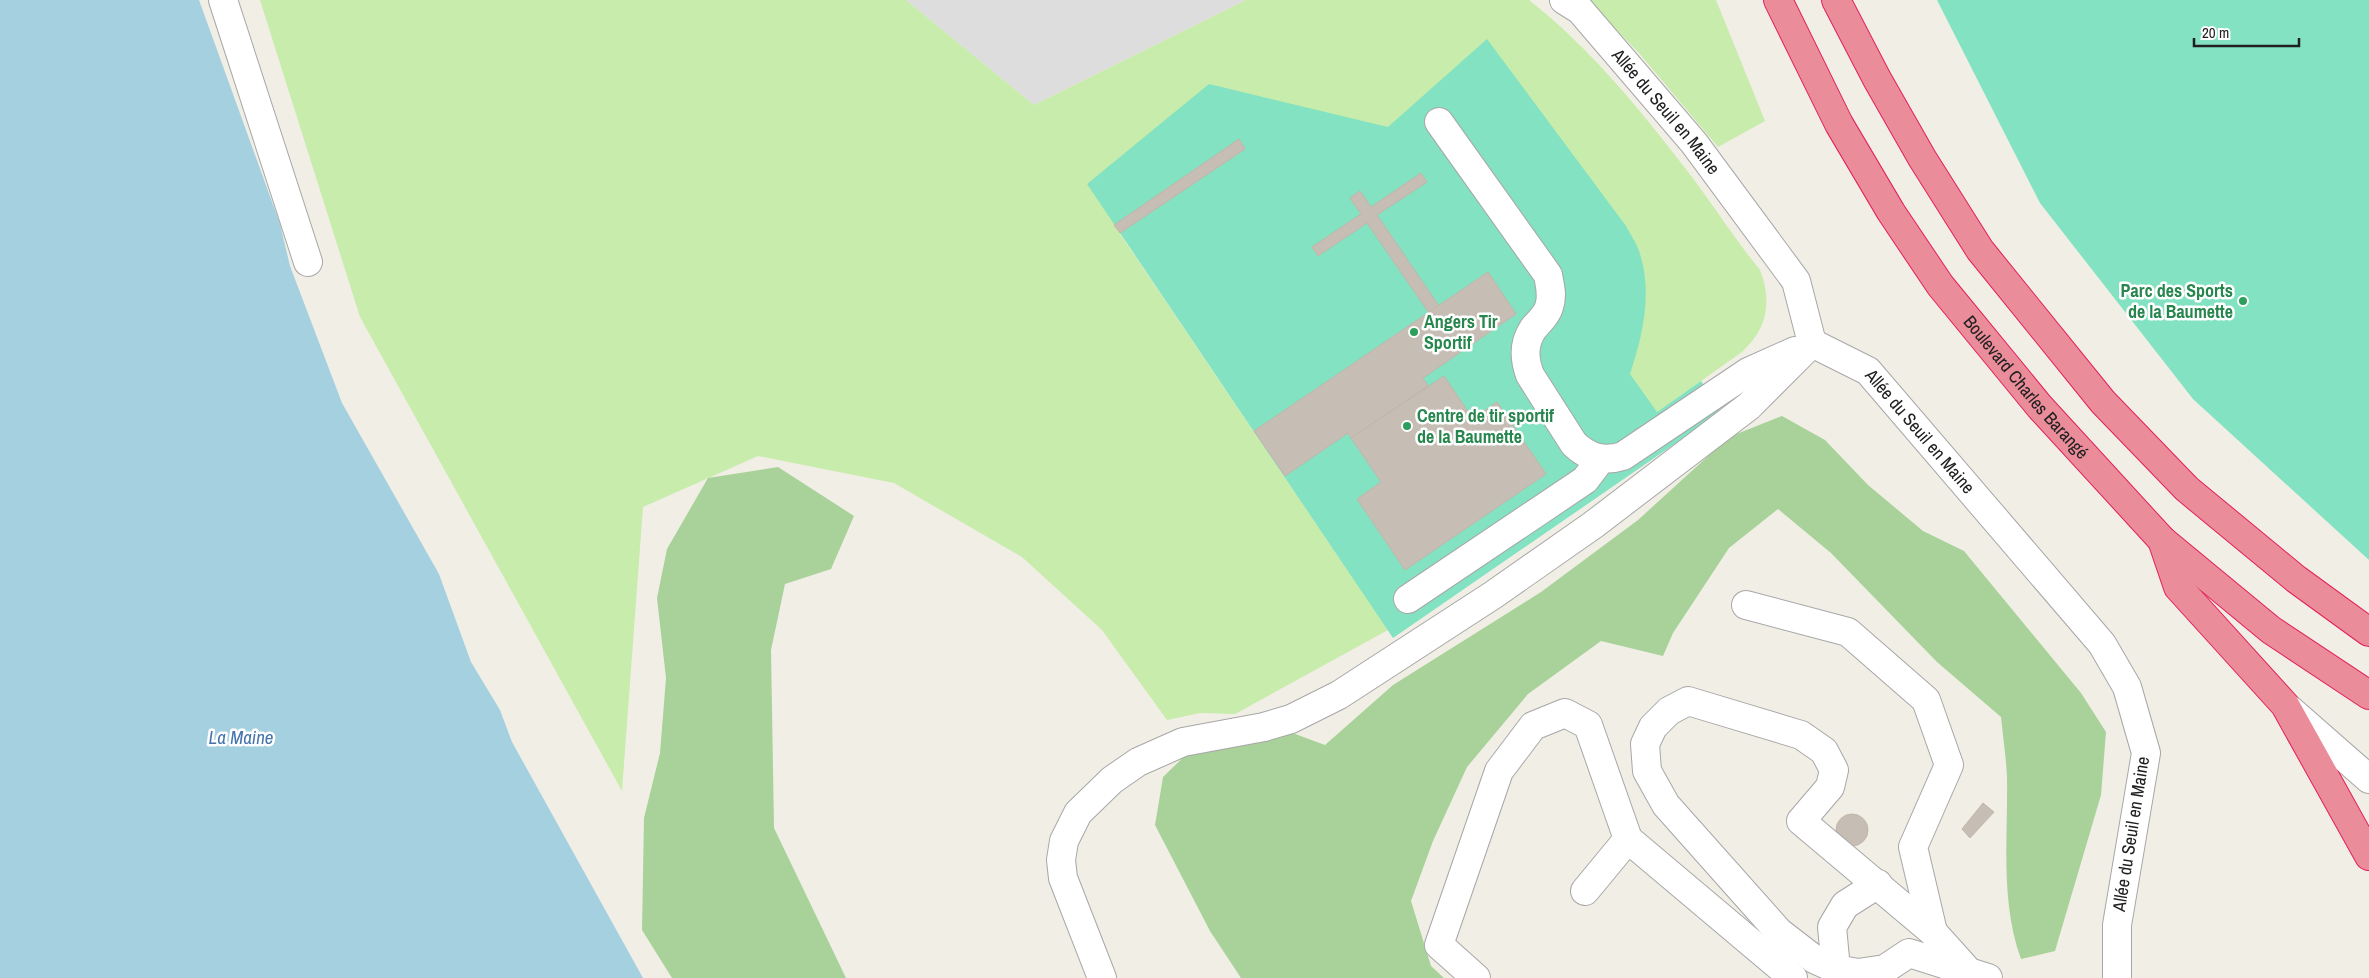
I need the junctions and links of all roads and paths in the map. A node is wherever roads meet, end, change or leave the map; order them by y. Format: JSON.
{"nodes":[{"id":1,"x":223,"y":0,"type":"edge"},
{"id":2,"x":1564,"y":0,"type":"edge"},
{"id":3,"x":1778,"y":0,"type":"edge"},
{"id":4,"x":1836,"y":0,"type":"edge"},
{"id":5,"x":1439,"y":122,"type":"dead end"},
{"id":6,"x":308,"y":262,"type":"dead end"},
{"id":7,"x":1812,"y":342,"type":"junction"},
{"id":8,"x":1601,"y":459,"type":"junction"},
{"id":9,"x":2162,"y":540,"type":"junction"},
{"id":10,"x":1408,"y":599,"type":"dead end"},
{"id":11,"x":1746,"y":605,"type":"dead end"},
{"id":12,"x":2369,"y":632,"type":"edge"},
{"id":13,"x":2369,"y":695,"type":"edge"},
{"id":14,"x":2285,"y":705,"type":"junction"},
{"id":15,"x":2369,"y":779,"type":"edge"},
{"id":16,"x":1628,"y":839,"type":"junction"},
{"id":17,"x":2369,"y":856,"type":"edge"},
{"id":18,"x":1878,"y":884,"type":"junction"},
{"id":19,"x":1585,"y":891,"type":"dead end"},
{"id":20,"x":2117,"y":925,"type":"junction"},
{"id":21,"x":1933,"y":932,"type":"junction"},
{"id":22,"x":1836,"y":970,"type":"junction"},
{"id":23,"x":1979,"y":975,"type":"edge"},
{"id":24,"x":1102,"y":978,"type":"edge"},
{"id":25,"x":1476,"y":978,"type":"edge"},
{"id":26,"x":1793,"y":978,"type":"edge"},
{"id":27,"x":2098,"y":978,"type":"edge"},
{"id":28,"x":2118,"y":978,"type":"edge"}],
"edges":[{"from":1,"to":6,"type":"lane"},
{"from":2,"to":7,"type":"lane","name":"Allée du Seuil en Maine"},
{"from":3,"to":9,"type":"highway","name":"Boulevard Charles Barangé"},
{"from":4,"to":12,"type":"highway"},
{"from":5,"to":8,"type":"lane"},
{"from":7,"to":8,"type":"lane"},
{"from":7,"to":20,"type":"lane","name":"Allée du Seuil en Maine"},
{"from":7,"to":24,"type":"lane"},
{"from":8,"to":10,"type":"lane"},
{"from":9,"to":13,"type":"highway","name":"Boulevard Charles Barangé"},
{"from":9,"to":14,"type":"highway"},
{"from":11,"to":21,"type":"lane"},
{"from":14,"to":15,"type":"lane"},
{"from":14,"to":17,"type":"highway"},
{"from":16,"to":19,"type":"lane"},
{"from":16,"to":25,"type":"lane"},
{"from":16,"to":26,"type":"lane"},
{"from":18,"to":21,"type":"lane"},
{"from":18,"to":22,"type":"lane"},
{"from":18,"to":22,"type":"lane"},
{"from":20,"to":27,"type":"lane","name":"Allée du Seuil en Maine"},
{"from":20,"to":28,"type":"lane","name":"Allée du Seuil en Maine"},
{"from":21,"to":23,"type":"lane"},
{"from":22,"to":23,"type":"lane"}]}
